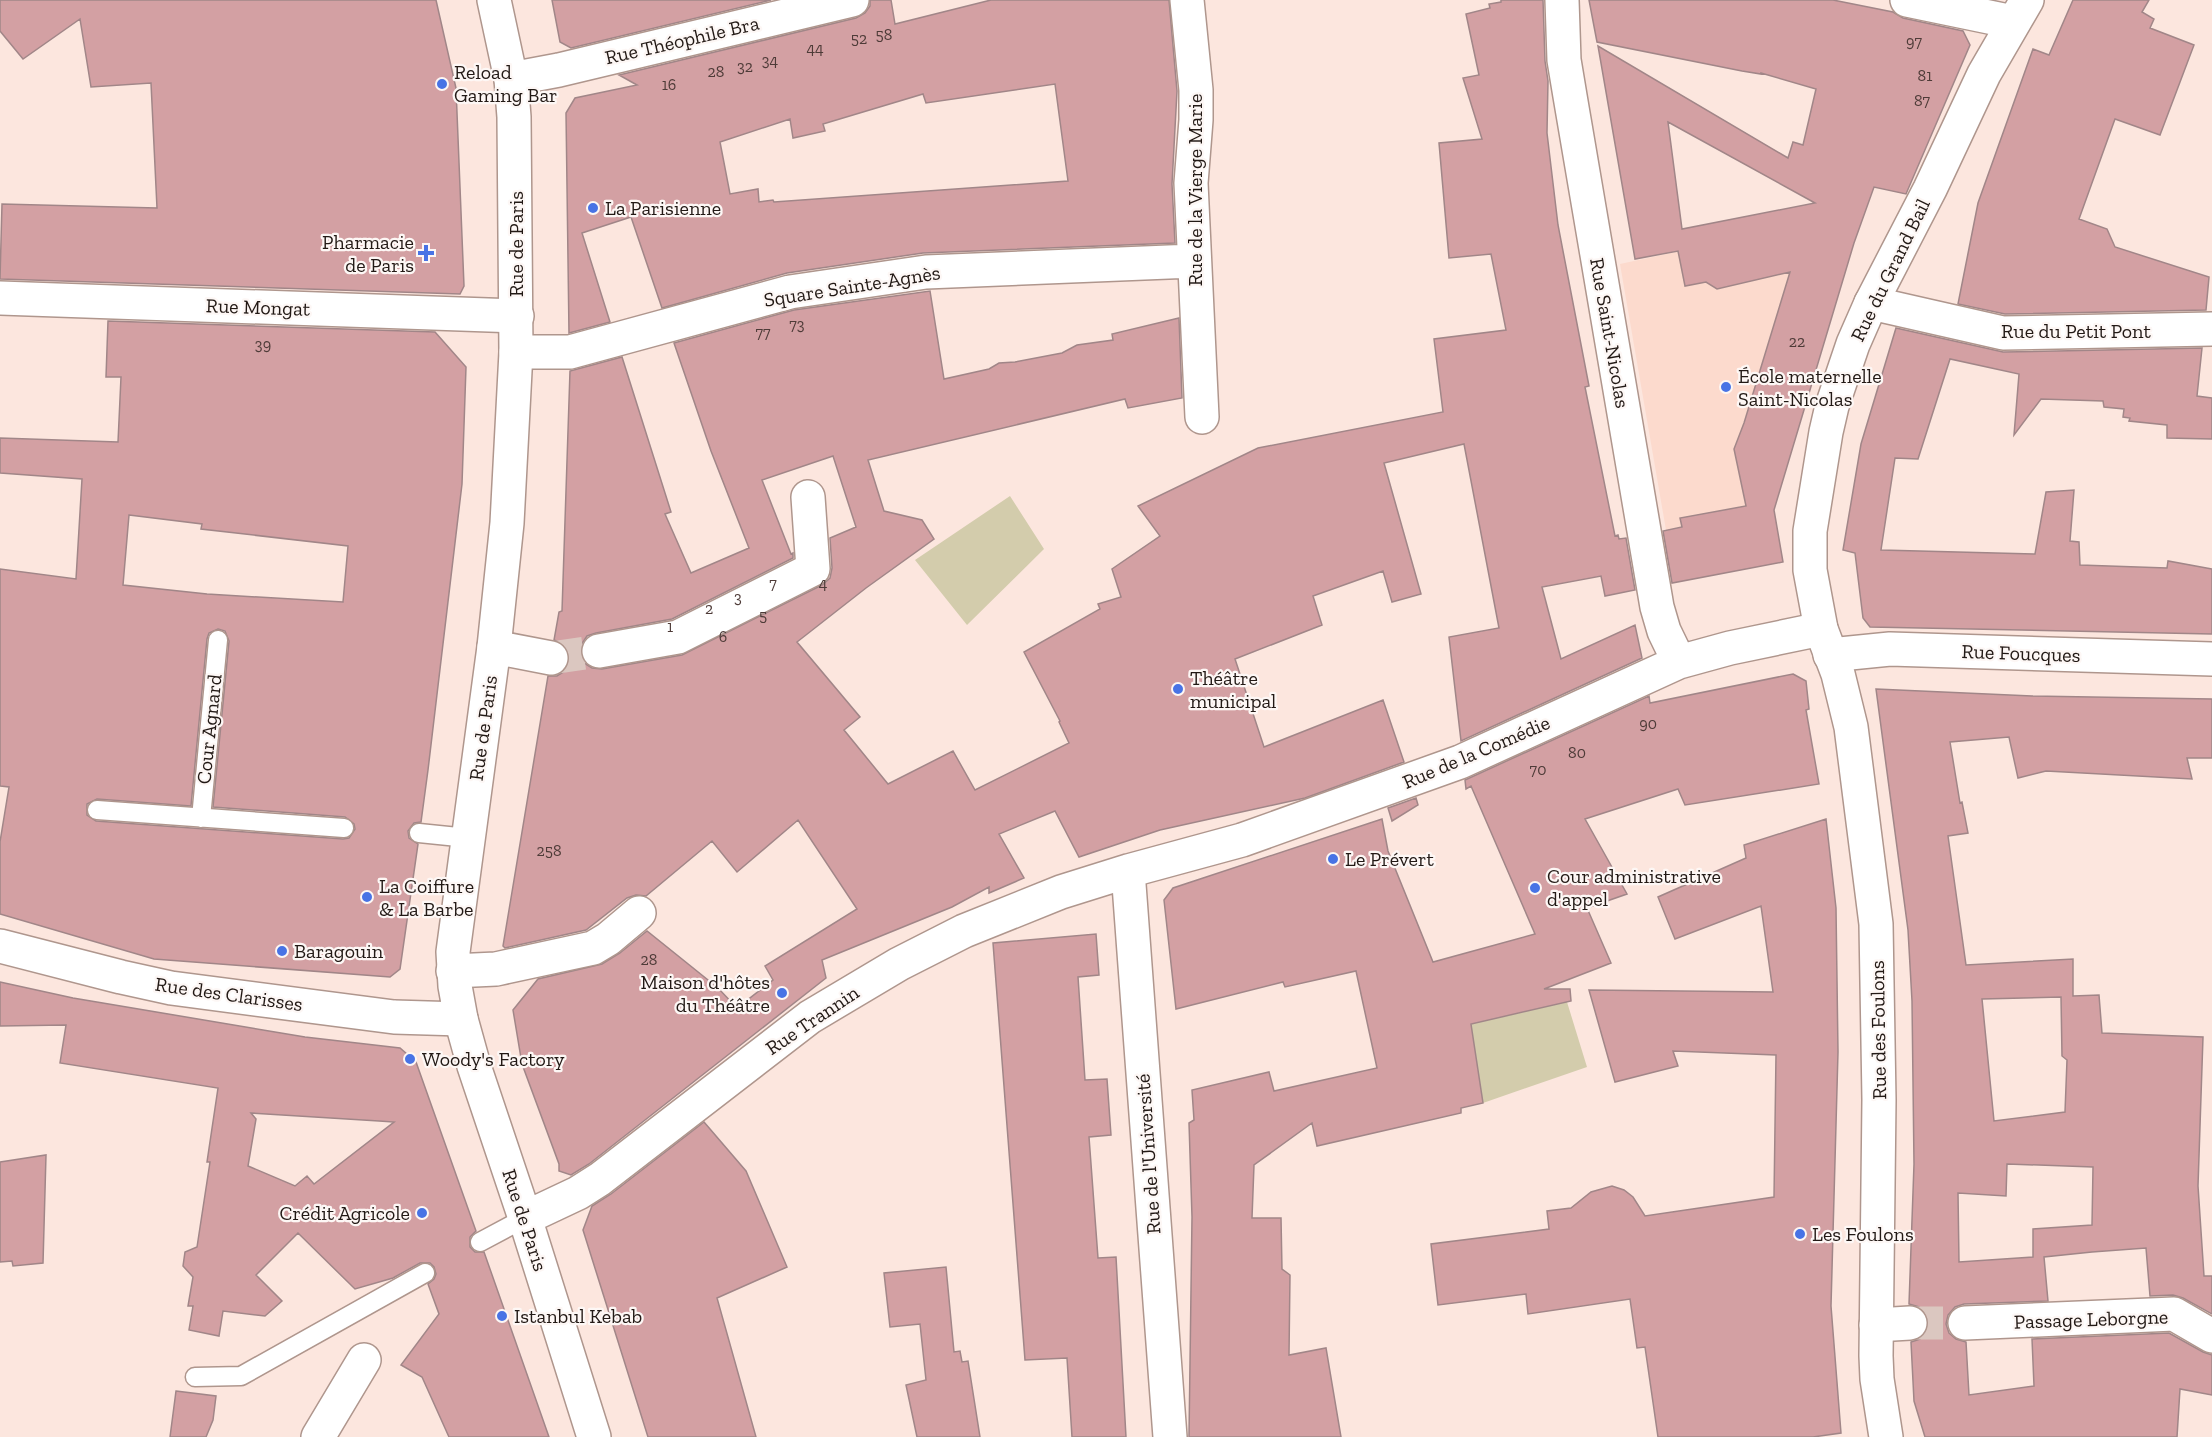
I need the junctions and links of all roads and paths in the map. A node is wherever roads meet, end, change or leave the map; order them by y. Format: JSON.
{"nodes":[{"id":1,"x":494,"y":0,"type":"edge"},
{"id":2,"x":852,"y":0,"type":"edge"},
{"id":3,"x":1187,"y":0,"type":"edge"},
{"id":4,"x":1562,"y":0,"type":"edge"},
{"id":5,"x":1907,"y":0,"type":"edge"},
{"id":6,"x":2020,"y":11,"type":"edge"},
{"id":7,"x":511,"y":79,"type":"junction"},
{"id":8,"x":1193,"y":261,"type":"junction"},
{"id":9,"x":0,"y":298,"type":"edge"},
{"id":10,"x":1871,"y":303,"type":"junction"},
{"id":11,"x":517,"y":316,"type":"junction"},
{"id":12,"x":2212,"y":329,"type":"edge"},
{"id":13,"x":516,"y":352,"type":"junction"},
{"id":14,"x":1202,"y":417,"type":"dead end"},
{"id":15,"x":808,"y":498,"type":"dead end"},
{"id":16,"x":218,"y":640,"type":"dead end"},
{"id":17,"x":1825,"y":642,"type":"junction"},
{"id":18,"x":494,"y":647,"type":"junction"},
{"id":19,"x":599,"y":651,"type":"tunnel mouth"},
{"id":20,"x":551,"y":658,"type":"tunnel mouth"},
{"id":21,"x":2212,"y":659,"type":"edge"},
{"id":22,"x":1679,"y":662,"type":"junction"},
{"id":23,"x":97,"y":810,"type":"dead end"},
{"id":24,"x":201,"y":818,"type":"junction"},
{"id":25,"x":344,"y":828,"type":"dead end"},
{"id":26,"x":419,"y":833,"type":"dead end"},
{"id":27,"x":468,"y":838,"type":"junction"},
{"id":28,"x":1128,"y":871,"type":"junction"},
{"id":29,"x":639,"y":913,"type":"dead end"},
{"id":30,"x":0,"y":946,"type":"edge"},
{"id":31,"x":453,"y":971,"type":"junction"},
{"id":32,"x":461,"y":1019,"type":"junction"},
{"id":33,"x":525,"y":1218,"type":"junction"},
{"id":34,"x":480,"y":1242,"type":"dead end"},
{"id":35,"x":425,"y":1273,"type":"dead end"},
{"id":36,"x":1910,"y":1323,"type":"tunnel mouth"},
{"id":37,"x":1965,"y":1323,"type":"tunnel mouth"},
{"id":38,"x":1876,"y":1325,"type":"junction"},
{"id":39,"x":2212,"y":1336,"type":"edge"},
{"id":40,"x":364,"y":1360,"type":"dead end"},
{"id":41,"x":195,"y":1377,"type":"dead end"},
{"id":42,"x":318,"y":1437,"type":"edge"},
{"id":43,"x":594,"y":1437,"type":"edge"},
{"id":44,"x":1170,"y":1437,"type":"edge"},
{"id":45,"x":1886,"y":1437,"type":"edge"}],
"edges":[{"from":1,"to":7,"type":"street","name":"Rue de Paris"},
{"from":2,"to":7,"type":"street","name":"Rue Théophile Bra"},
{"from":3,"to":8,"type":"street","name":"Rue de la Vierge Marie"},
{"from":4,"to":22,"type":"street","name":"Rue Saint-Nicolas"},
{"from":5,"to":6,"type":"street"},
{"from":6,"to":10,"type":"street","name":"Rue du Grand Bail"},
{"from":7,"to":11,"type":"street","name":"Rue de Paris"},
{"from":8,"to":13,"type":"street","name":"Square Sainte-Agnès"},
{"from":8,"to":14,"type":"street","name":"Rue de la Vierge Marie"},
{"from":9,"to":11,"type":"street","name":"Rue Mongat"},
{"from":10,"to":12,"type":"street","name":"Rue du Petit Pont"},
{"from":10,"to":17,"type":"street","name":"Rue du Grand Bail"},
{"from":11,"to":13,"type":"street","name":"Rue de Paris"},
{"from":13,"to":18,"type":"street","name":"Rue de Paris"},
{"from":15,"to":19,"type":"street"},
{"from":16,"to":24,"type":"lane","name":"Cour Agnard"},
{"from":17,"to":21,"type":"street","name":"Rue Foucques"},
{"from":17,"to":22,"type":"street","name":"Rue de la Comédie"},
{"from":17,"to":38,"type":"street","name":"Rue des Foulons"},
{"from":18,"to":20,"type":"street"},
{"from":18,"to":27,"type":"street","name":"Rue de Paris"},
{"from":22,"to":28,"type":"street","name":"Rue de la Comédie"},
{"from":23,"to":24,"type":"lane"},
{"from":24,"to":25,"type":"lane"},
{"from":26,"to":27,"type":"lane"},
{"from":27,"to":31,"type":"street","name":"Rue de Paris"},
{"from":28,"to":33,"type":"street","name":"Rue Trannin"},
{"from":28,"to":44,"type":"street","name":"Rue de l'Université"},
{"from":29,"to":31,"type":"street"},
{"from":30,"to":32,"type":"street","name":"Rue des Clarisses"},
{"from":31,"to":32,"type":"street","name":"Rue de Paris"},
{"from":32,"to":33,"type":"street","name":"Rue de Paris"},
{"from":33,"to":34,"type":"lane"},
{"from":33,"to":43,"type":"street","name":"Rue de Paris"},
{"from":35,"to":41,"type":"lane"},
{"from":36,"to":38,"type":"street"},
{"from":37,"to":39,"type":"street","name":"Passage Leborgne"},
{"from":38,"to":45,"type":"street","name":"Rue des Foulons"},
{"from":40,"to":42,"type":"street"}]}
